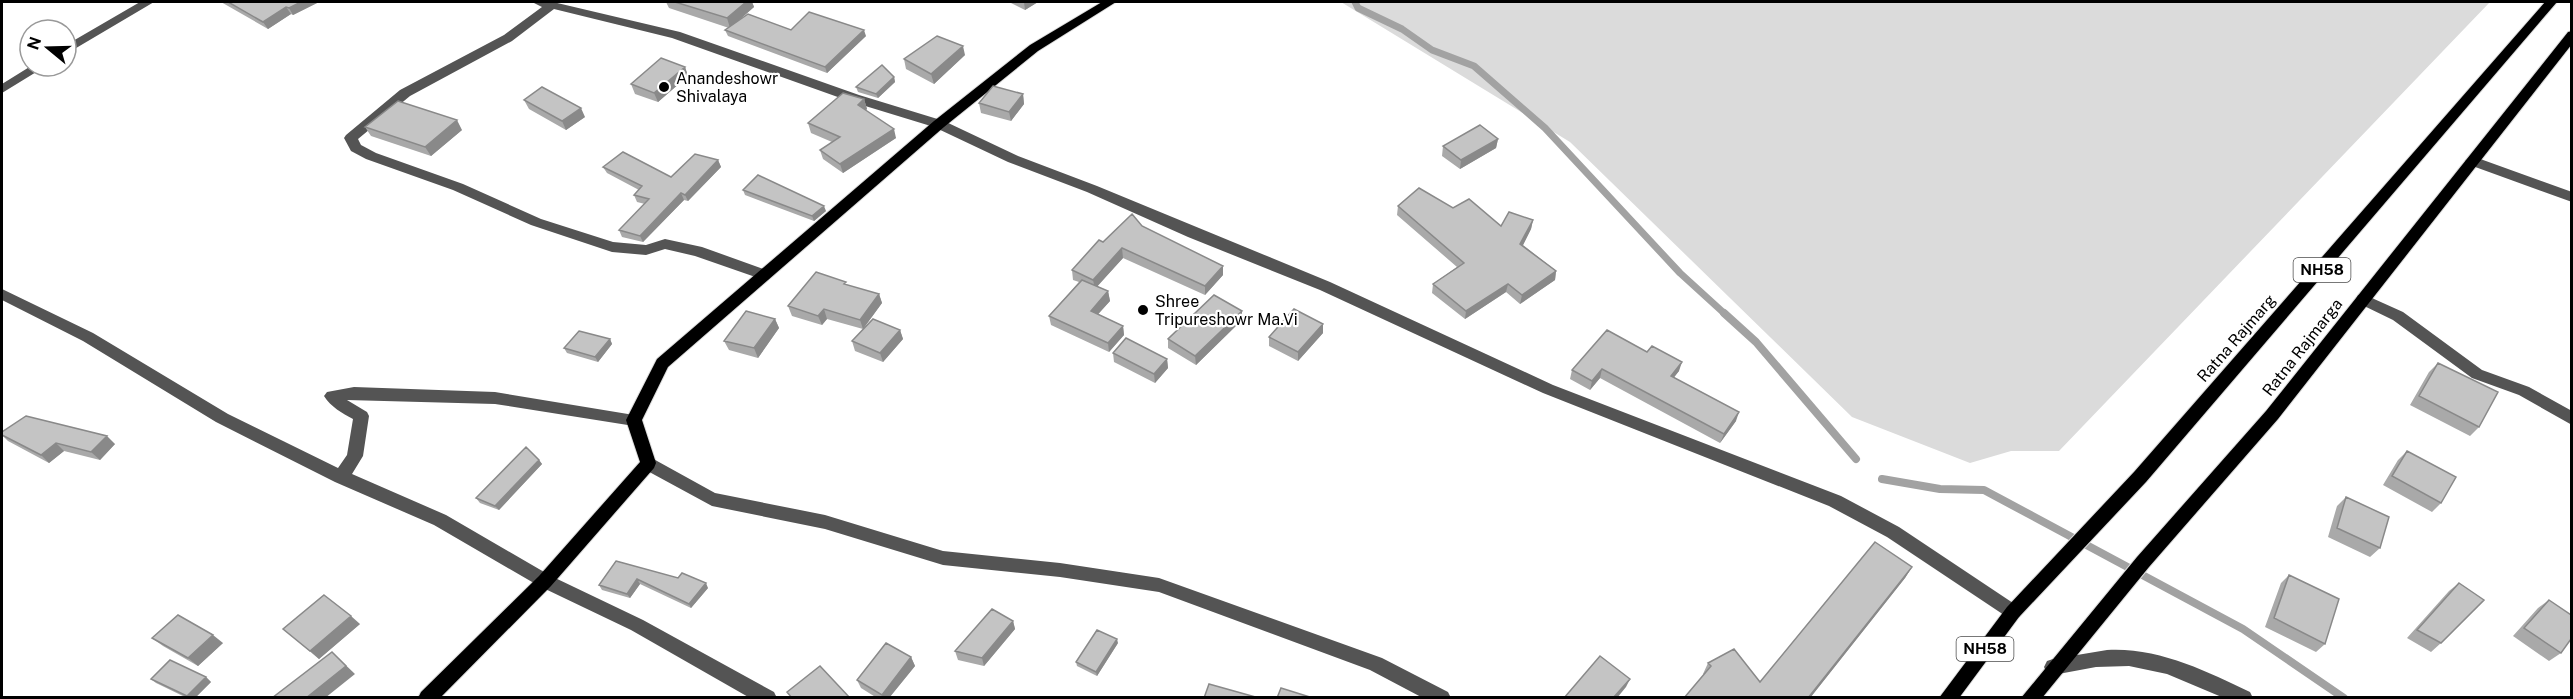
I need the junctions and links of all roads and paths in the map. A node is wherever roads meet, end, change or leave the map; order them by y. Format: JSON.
{"nodes":[{"id":1,"x":148,"y":2,"type":"edge"},
{"id":2,"x":1110,"y":2,"type":"edge"},
{"id":3,"x":2551,"y":2,"type":"edge"},
{"id":4,"x":545,"y":3,"type":"edge"},
{"id":5,"x":2571,"y":35,"type":"edge"},
{"id":6,"x":78,"y":43,"type":"edge"},
{"id":7,"x":20,"y":78,"type":"edge"},
{"id":8,"x":2,"y":89,"type":"edge"},
{"id":9,"x":939,"y":124,"type":"junction"},
{"id":10,"x":2472,"y":161,"type":"junction"},
{"id":11,"x":2571,"y":197,"type":"edge"},
{"id":12,"x":765,"y":275,"type":"junction"},
{"id":13,"x":2,"y":294,"type":"edge"},
{"id":14,"x":2363,"y":299,"type":"junction"},
{"id":15,"x":2571,"y":419,"type":"edge"},
{"id":16,"x":634,"y":420,"type":"junction"},
{"id":17,"x":648,"y":463,"type":"junction"},
{"id":18,"x":341,"y":477,"type":"junction"},
{"id":19,"x":544,"y":581,"type":"junction"},
{"id":20,"x":2018,"y":607,"type":"junction"},
{"id":21,"x":2053,"y":667,"type":"junction"},
{"id":22,"x":427,"y":698,"type":"edge"},
{"id":23,"x":768,"y":698,"type":"edge"},
{"id":24,"x":1442,"y":698,"type":"edge"},
{"id":25,"x":1948,"y":698,"type":"edge"},
{"id":26,"x":2030,"y":698,"type":"edge"},
{"id":27,"x":2244,"y":698,"type":"edge"}],
"edges":[{"from":1,"to":6,"type":"street"},
{"from":2,"to":9,"type":"main road"},
{"from":3,"to":20,"type":"main road","name":"Ratna Rajmarg","number":"NH58"},
{"from":4,"to":9,"type":"street"},
{"from":4,"to":12,"type":"street"},
{"from":5,"to":10,"type":"main road","name":"Ratna Rajmarga","number":"NH58"},
{"from":7,"to":8,"type":"street"},
{"from":9,"to":12,"type":"main road"},
{"from":9,"to":20,"type":"street"},
{"from":10,"to":11,"type":"street"},
{"from":10,"to":14,"type":"main road","name":"Ratna Rajmarga","number":"NH58"},
{"from":12,"to":16,"type":"main road"},
{"from":13,"to":18,"type":"street"},
{"from":14,"to":15,"type":"street"},
{"from":14,"to":21,"type":"main road","name":"Ratna Rajmarga","number":"NH58"},
{"from":16,"to":17,"type":"main road"},
{"from":16,"to":18,"type":"street"},
{"from":17,"to":19,"type":"main road"},
{"from":17,"to":24,"type":"street"},
{"from":18,"to":19,"type":"street"},
{"from":19,"to":22,"type":"main road"},
{"from":19,"to":23,"type":"street"},
{"from":20,"to":25,"type":"main road","name":"Ratna Rajmarg","number":"NH58"},
{"from":21,"to":26,"type":"main road","number":"NH58"},
{"from":21,"to":27,"type":"street"}]}
